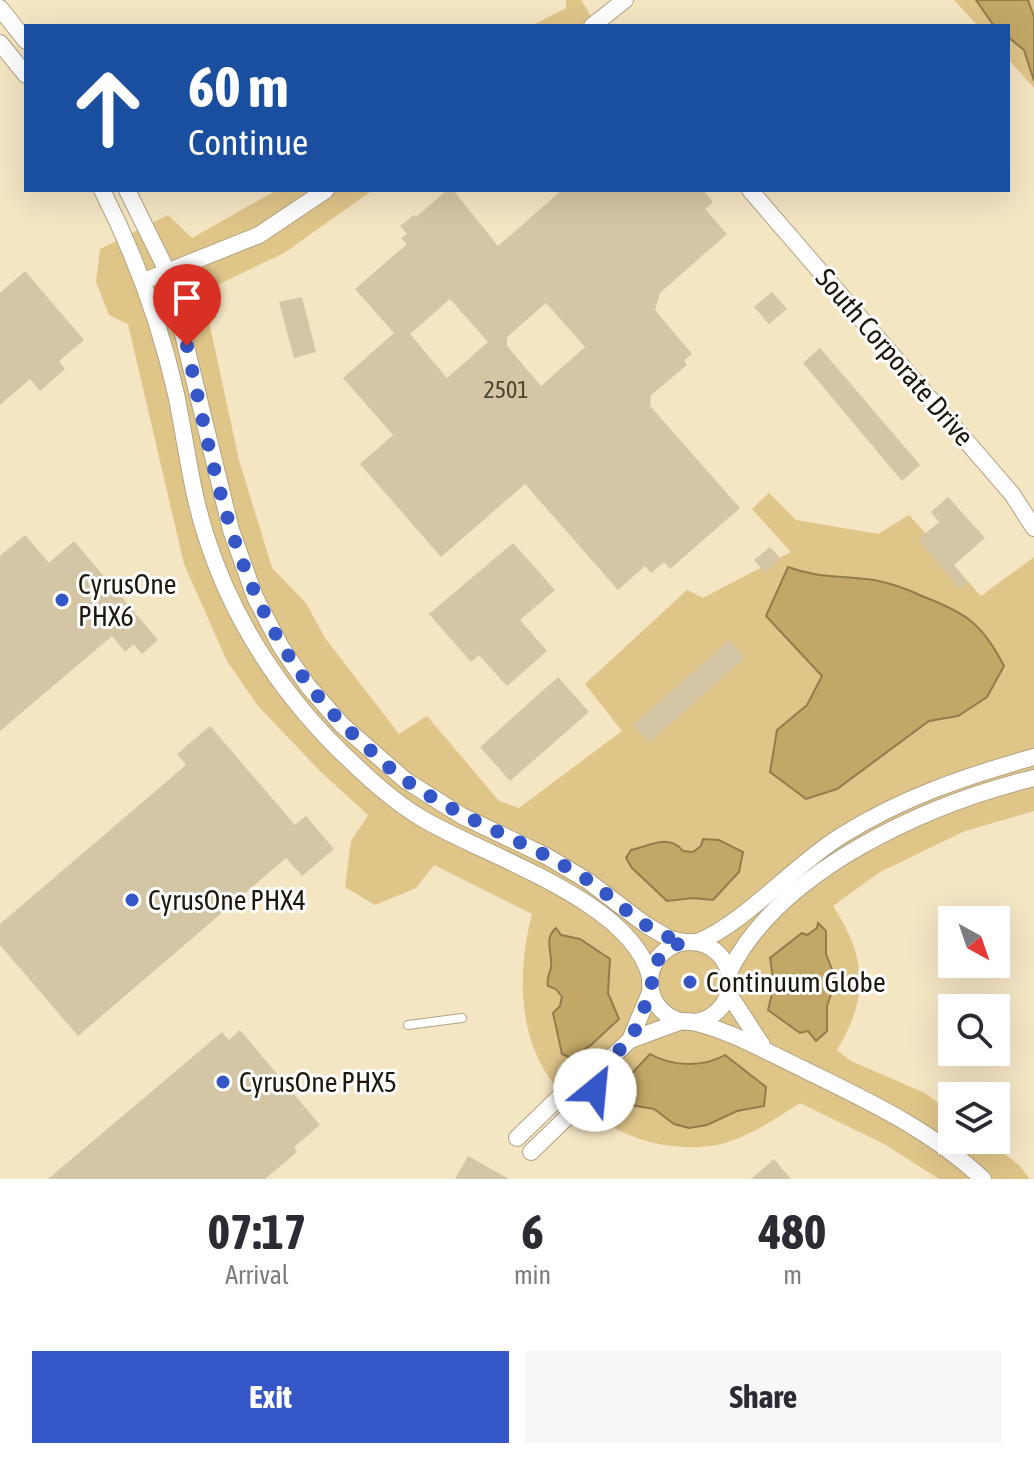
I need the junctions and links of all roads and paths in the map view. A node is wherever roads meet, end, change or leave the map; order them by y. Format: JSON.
{"nodes":[{"id":1,"x":625,"y":0,"type":"edge"},
{"id":2,"x":0,"y":8,"type":"edge"},
{"id":3,"x":602,"y":23,"type":"edge"},
{"id":4,"x":24,"y":38,"type":"edge"},
{"id":5,"x":0,"y":43,"type":"edge"},
{"id":6,"x":24,"y":73,"type":"edge"},
{"id":7,"x":103,"y":192,"type":"edge"},
{"id":8,"x":128,"y":192,"type":"edge"},
{"id":9,"x":323,"y":192,"type":"edge"},
{"id":10,"x":752,"y":192,"type":"edge"},
{"id":11,"x":168,"y":273,"type":"junction"},
{"id":12,"x":144,"y":281,"type":"junction"},
{"id":13,"x":1034,"y":528,"type":"edge"},
{"id":14,"x":1034,"y":757,"type":"edge"},
{"id":15,"x":1034,"y":778,"type":"edge"},
{"id":16,"x":691,"y":942,"type":"junction"},
{"id":17,"x":729,"y":972,"type":"junction"},
{"id":18,"x":651,"y":984,"type":"junction"},
{"id":19,"x":728,"y":993,"type":"junction"},
{"id":20,"x":462,"y":1018,"type":"dead end"},
{"id":21,"x":685,"y":1021,"type":"junction"},
{"id":22,"x":408,"y":1025,"type":"dead end"},
{"id":23,"x":630,"y":1040,"type":"junction"},
{"id":24,"x":766,"y":1049,"type":"junction"},
{"id":25,"x":599,"y":1069,"type":"junction"},
{"id":26,"x":517,"y":1138,"type":"dead end"},
{"id":27,"x":531,"y":1152,"type":"dead end"},
{"id":28,"x":983,"y":1179,"type":"edge"}],
"edges":[{"from":1,"to":3,"type":"street"},
{"from":2,"to":4,"type":"street"},
{"from":5,"to":6,"type":"street"},
{"from":7,"to":12,"type":"street"},
{"from":8,"to":11,"type":"street"},
{"from":9,"to":11,"type":"street"},
{"from":10,"to":13,"type":"street","name":"South Corporate Drive"},
{"from":11,"to":12,"type":"street"},
{"from":11,"to":16,"type":"street"},
{"from":12,"to":18,"type":"street"},
{"from":14,"to":16,"type":"street"},
{"from":15,"to":17,"type":"street"},
{"from":16,"to":17,"type":"street"},
{"from":16,"to":18,"type":"street"},
{"from":17,"to":19,"type":"street"},
{"from":18,"to":21,"type":"street"},
{"from":18,"to":23,"type":"street"},
{"from":19,"to":21,"type":"street"},
{"from":19,"to":24,"type":"street"},
{"from":20,"to":22,"type":"lane"},
{"from":21,"to":23,"type":"street"},
{"from":21,"to":24,"type":"street"},
{"from":23,"to":25,"type":"street"},
{"from":24,"to":28,"type":"street"},
{"from":25,"to":26,"type":"street"},
{"from":25,"to":27,"type":"street"}]}
